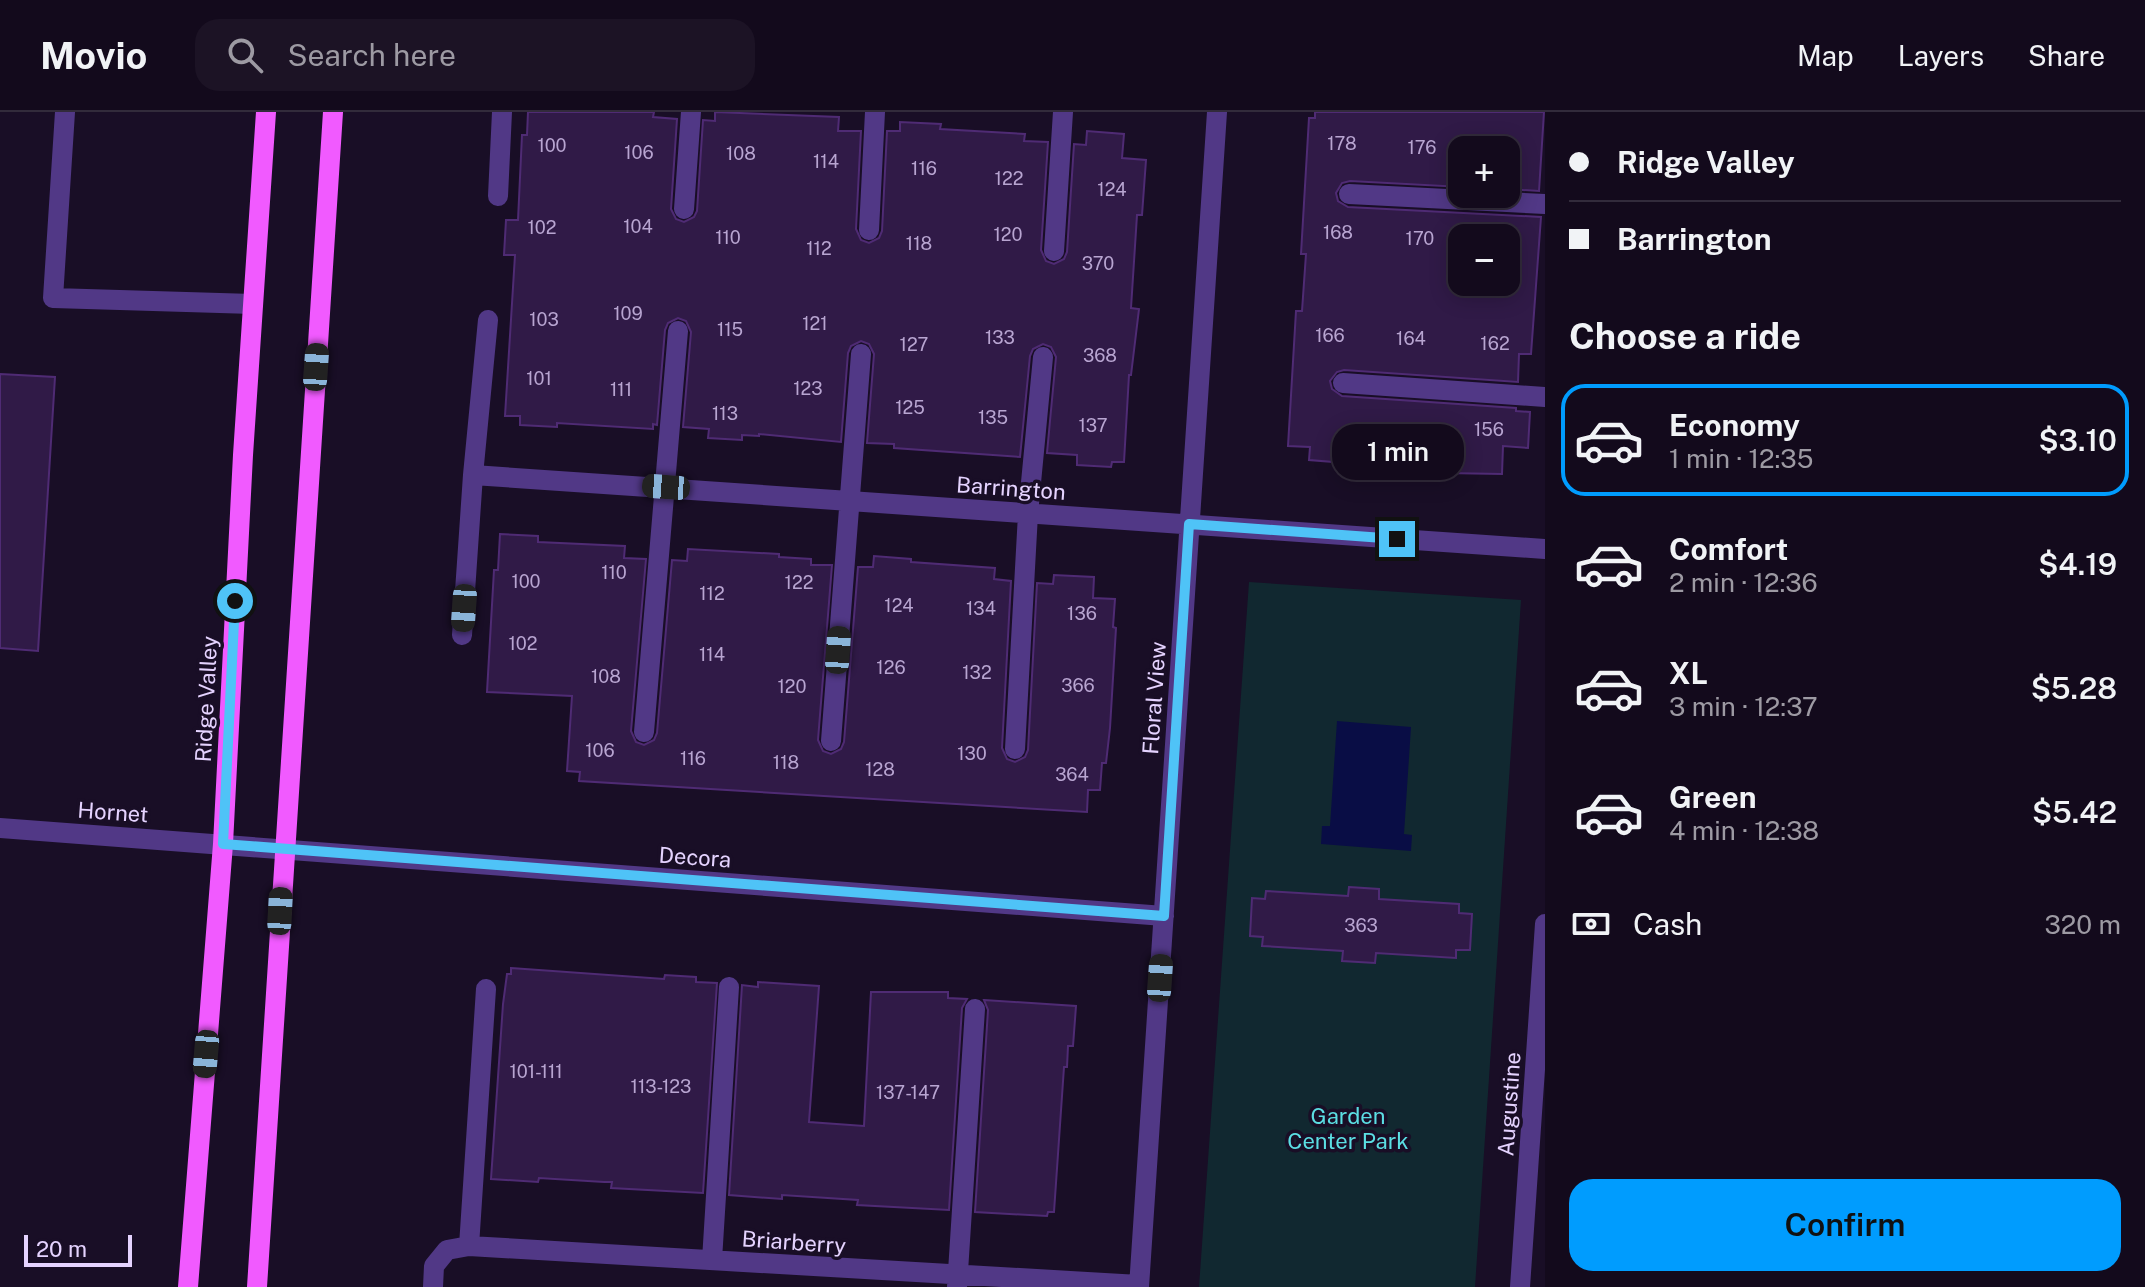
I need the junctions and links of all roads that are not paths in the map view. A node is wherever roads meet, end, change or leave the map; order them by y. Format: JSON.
{"nodes":[{"id":1,"x":65,"y":112,"type":"edge"},
{"id":2,"x":266,"y":112,"type":"edge"},
{"id":3,"x":333,"y":112,"type":"edge"},
{"id":4,"x":502,"y":112,"type":"edge"},
{"id":5,"x":691,"y":112,"type":"edge"},
{"id":6,"x":875,"y":112,"type":"edge"},
{"id":7,"x":1063,"y":112,"type":"edge"},
{"id":8,"x":1217,"y":112,"type":"edge"},
{"id":9,"x":1349,"y":194,"type":"dead end"},
{"id":10,"x":498,"y":196,"type":"dead end"},
{"id":11,"x":1545,"y":204,"type":"edge"},
{"id":12,"x":684,"y":209,"type":"dead end"},
{"id":13,"x":869,"y":230,"type":"dead end"},
{"id":14,"x":1054,"y":251,"type":"dead end"},
{"id":15,"x":253,"y":304,"type":"junction"},
{"id":16,"x":488,"y":320,"type":"dead end"},
{"id":17,"x":678,"y":331,"type":"dead end"},
{"id":18,"x":861,"y":354,"type":"dead end"},
{"id":19,"x":1043,"y":357,"type":"dead end"},
{"id":20,"x":1343,"y":383,"type":"dead end"},
{"id":21,"x":1545,"y":397,"type":"edge"},
{"id":22,"x":473,"y":475,"type":"junction"},
{"id":23,"x":666,"y":487,"type":"junction"},
{"id":24,"x":849,"y":500,"type":"junction"},
{"id":25,"x":1028,"y":514,"type":"junction"},
{"id":26,"x":1189,"y":524,"type":"junction"},
{"id":27,"x":1545,"y":549,"type":"edge"},
{"id":28,"x":462,"y":635,"type":"dead end"},
{"id":29,"x":644,"y":732,"type":"dead end"},
{"id":30,"x":831,"y":741,"type":"dead end"},
{"id":31,"x":1015,"y":749,"type":"dead end"},
{"id":32,"x":0,"y":828,"type":"edge"},
{"id":33,"x":223,"y":844,"type":"junction"},
{"id":34,"x":284,"y":849,"type":"junction"},
{"id":35,"x":1164,"y":916,"type":"junction"},
{"id":36,"x":1545,"y":924,"type":"edge"},
{"id":37,"x":729,"y":987,"type":"dead end"},
{"id":38,"x":486,"y":989,"type":"dead end"},
{"id":39,"x":975,"y":1009,"type":"dead end"},
{"id":40,"x":1539,"y":1103,"type":"edge"},
{"id":41,"x":469,"y":1246,"type":"junction"},
{"id":42,"x":712,"y":1260,"type":"junction"},
{"id":43,"x":958,"y":1281,"type":"edge"},
{"id":44,"x":1139,"y":1286,"type":"edge"},
{"id":45,"x":188,"y":1287,"type":"edge"},
{"id":46,"x":257,"y":1287,"type":"edge"},
{"id":47,"x":433,"y":1287,"type":"edge"},
{"id":48,"x":1520,"y":1287,"type":"edge"}],
"edges":[{"from":1,"to":15,"type":"street"},
{"from":2,"to":15,"type":"main road","name":"Ridge Valley"},
{"from":3,"to":34,"type":"main road"},
{"from":4,"to":10,"type":"street"},
{"from":5,"to":12,"type":"street"},
{"from":6,"to":13,"type":"street"},
{"from":7,"to":14,"type":"street"},
{"from":8,"to":26,"type":"street","name":"Floral View"},
{"from":9,"to":11,"type":"street"},
{"from":15,"to":33,"type":"main road","name":"Ridge Valley"},
{"from":16,"to":22,"type":"street"},
{"from":17,"to":23,"type":"street"},
{"from":18,"to":24,"type":"street"},
{"from":19,"to":25,"type":"street"},
{"from":20,"to":21,"type":"street"},
{"from":22,"to":23,"type":"street","name":"Barrington"},
{"from":22,"to":28,"type":"street"},
{"from":23,"to":24,"type":"street","name":"Barrington"},
{"from":23,"to":29,"type":"street"},
{"from":24,"to":25,"type":"street","name":"Barrington"},
{"from":24,"to":30,"type":"street"},
{"from":25,"to":26,"type":"street","name":"Barrington"},
{"from":25,"to":31,"type":"street"},
{"from":26,"to":27,"type":"street","name":"Barrington"},
{"from":26,"to":35,"type":"street","name":"Floral View"},
{"from":32,"to":33,"type":"street","name":"Hornet"},
{"from":33,"to":34,"type":"street","name":"Decora"},
{"from":33,"to":45,"type":"main road","name":"Ridge Valley"},
{"from":34,"to":35,"type":"street","name":"Decora"},
{"from":34,"to":46,"type":"main road"},
{"from":35,"to":44,"type":"street","name":"Floral View"},
{"from":36,"to":40,"type":"street","name":"Augustine"},
{"from":37,"to":42,"type":"street"},
{"from":38,"to":41,"type":"street"},
{"from":39,"to":43,"type":"street"},
{"from":40,"to":48,"type":"street","name":"Augustine"},
{"from":41,"to":42,"type":"street","name":"Briarberry"},
{"from":41,"to":47,"type":"street","name":"Briarberry"},
{"from":42,"to":43,"type":"street","name":"Briarberry"},
{"from":43,"to":44,"type":"street","name":"Briarberry"}]}
